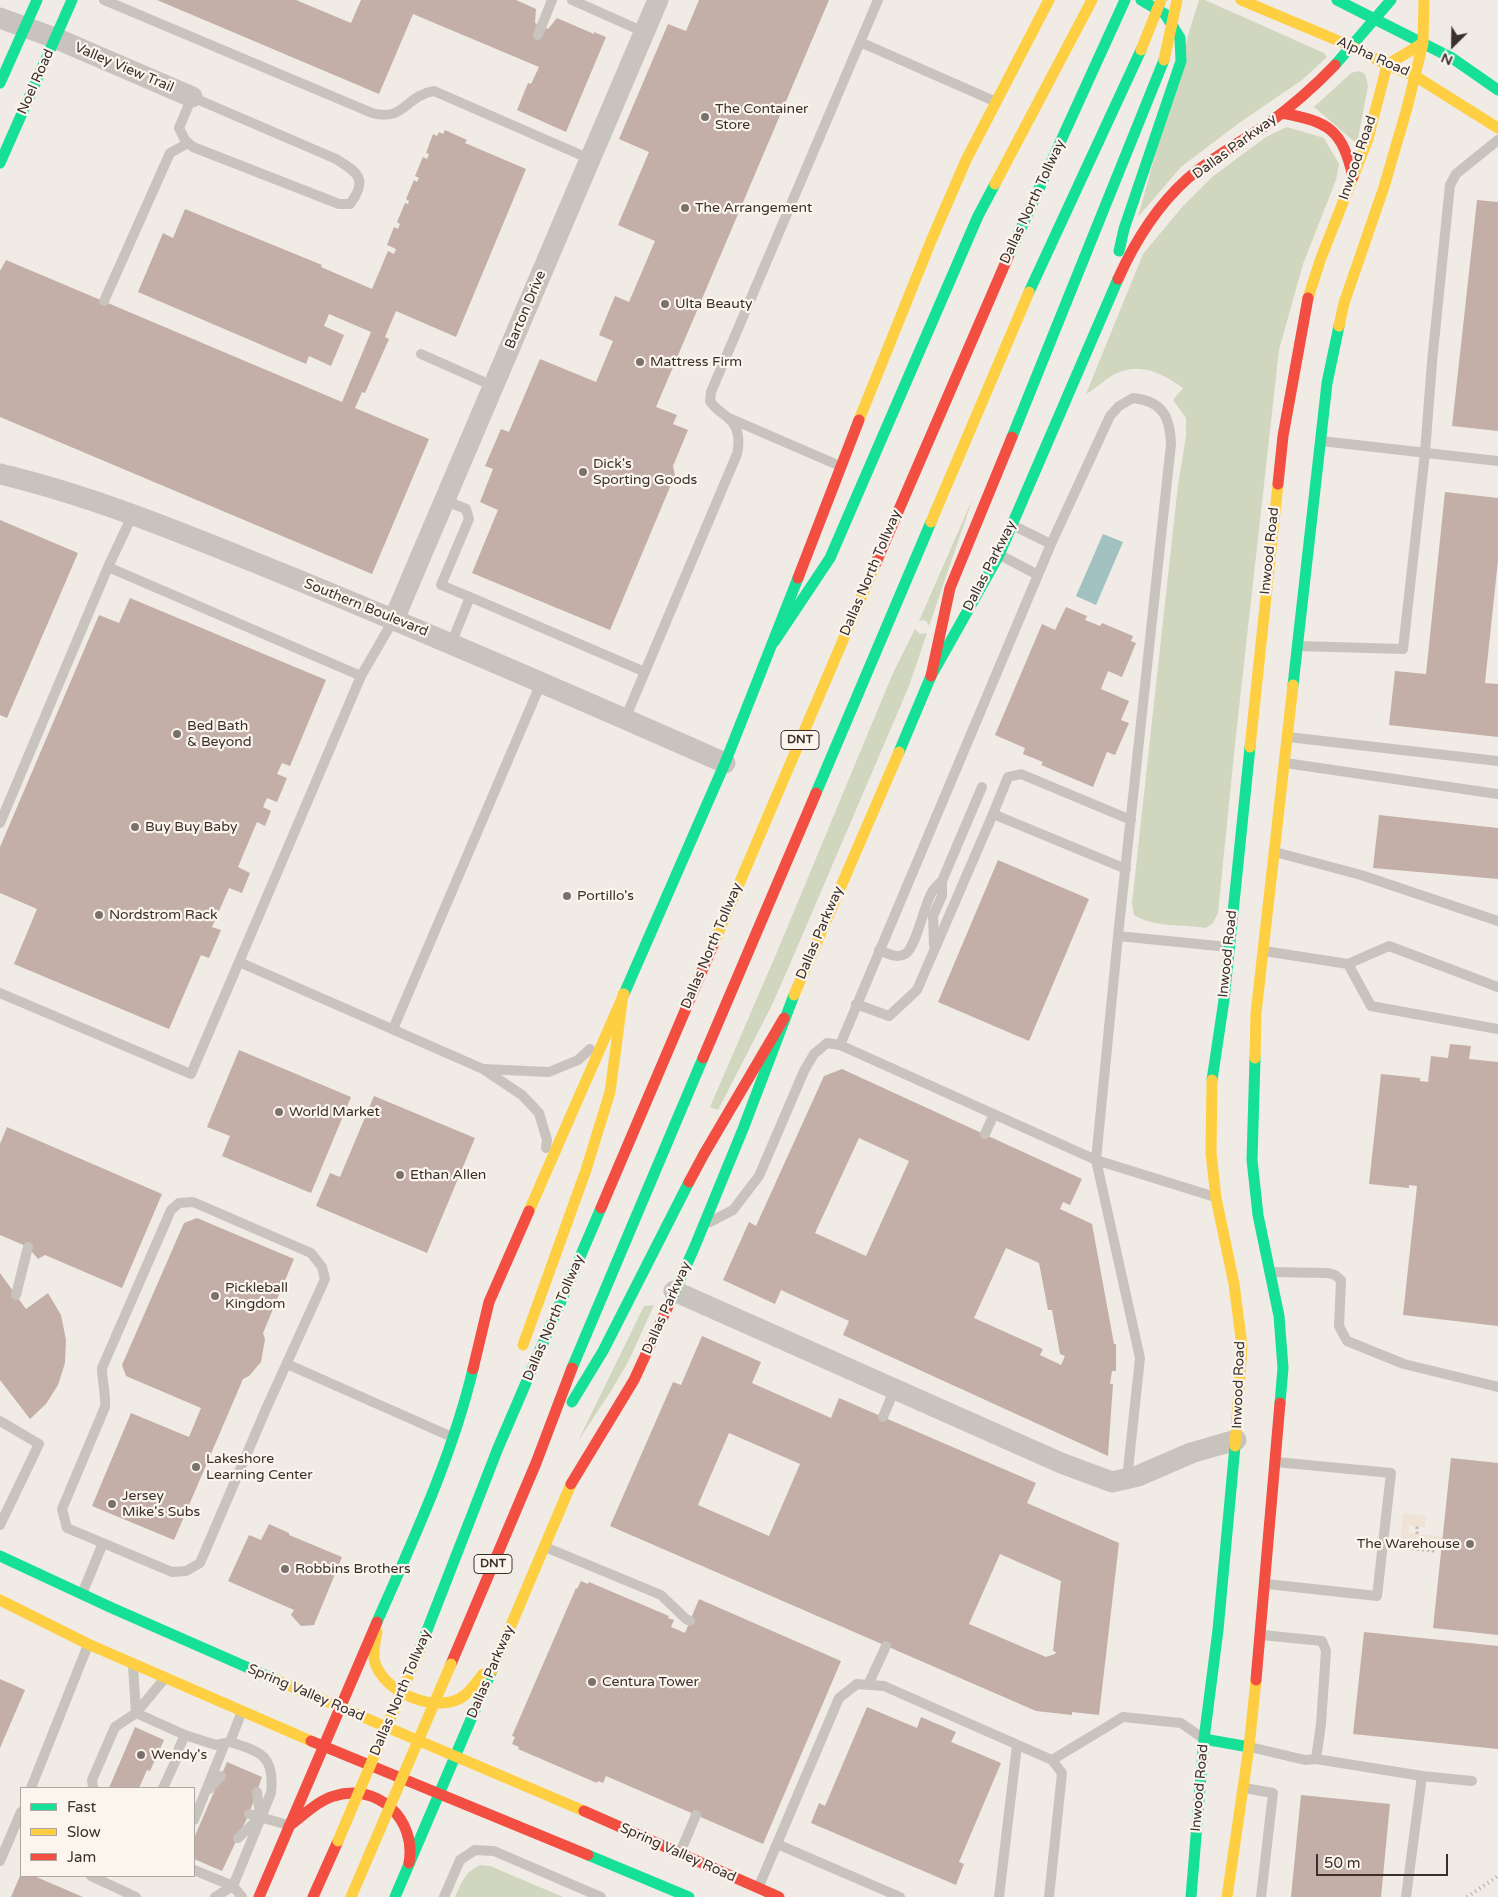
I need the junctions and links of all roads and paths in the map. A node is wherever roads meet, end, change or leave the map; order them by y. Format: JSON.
{"nodes":[{"id":1,"x":37,"y":0,"type":"edge"},
{"id":2,"x":72,"y":0,"type":"edge"},
{"id":3,"x":104,"y":0,"type":"edge"},
{"id":4,"x":552,"y":0,"type":"edge"},
{"id":5,"x":572,"y":0,"type":"edge"},
{"id":6,"x":658,"y":0,"type":"edge"},
{"id":7,"x":878,"y":0,"type":"edge"},
{"id":8,"x":1042,"y":0,"type":"edge"},
{"id":9,"x":1092,"y":0,"type":"edge"},
{"id":10,"x":1125,"y":0,"type":"edge"},
{"id":11,"x":1141,"y":0,"type":"edge"},
{"id":12,"x":1162,"y":0,"type":"edge"},
{"id":13,"x":1178,"y":0,"type":"edge"},
{"id":14,"x":1241,"y":0,"type":"edge"},
{"id":15,"x":1337,"y":0,"type":"edge"},
{"id":16,"x":1391,"y":0,"type":"edge"},
{"id":17,"x":1424,"y":0,"type":"edge"},
{"id":18,"x":1053,"y":3,"type":"edge"},
{"id":19,"x":0,"y":18,"type":"edge"},
{"id":20,"x":1376,"y":19,"type":"junction"},
{"id":21,"x":1037,"y":23,"type":"junction"},
{"id":22,"x":25,"y":28,"type":"junction"},
{"id":23,"x":644,"y":32,"type":"junction"},
{"id":24,"x":538,"y":35,"type":"dead end"},
{"id":25,"x":55,"y":38,"type":"junction"},
{"id":26,"x":860,"y":42,"type":"junction"},
{"id":27,"x":1423,"y":43,"type":"junction"},
{"id":28,"x":1353,"y":47,"type":"junction"},
{"id":29,"x":1387,"y":65,"type":"junction"},
{"id":30,"x":1415,"y":76,"type":"junction"},
{"id":31,"x":0,"y":83,"type":"edge"},
{"id":32,"x":1498,"y":90,"type":"edge"},
{"id":33,"x":192,"y":98,"type":"junction"},
{"id":34,"x":996,"y":102,"type":"junction"},
{"id":35,"x":1282,"y":113,"type":"junction"},
{"id":36,"x":1498,"y":128,"type":"edge"},
{"id":37,"x":1498,"y":140,"type":"edge"},
{"id":38,"x":188,"y":143,"type":"junction"},
{"id":39,"x":590,"y":159,"type":"junction"},
{"id":40,"x":0,"y":164,"type":"edge"},
{"id":41,"x":1353,"y":176,"type":"junction"},
{"id":42,"x":104,"y":301,"type":"dead end"},
{"id":43,"x":1110,"y":302,"type":"junction"},
{"id":44,"x":421,"y":354,"type":"dead end"},
{"id":45,"x":494,"y":386,"type":"junction"},
{"id":46,"x":729,"y":418,"type":"junction"},
{"id":47,"x":1315,"y":440,"type":"junction"},
{"id":48,"x":1425,"y":453,"type":"junction"},
{"id":49,"x":1498,"y":461,"type":"edge"},
{"id":50,"x":840,"y":466,"type":"junction"},
{"id":51,"x":0,"y":474,"type":"edge"},
{"id":52,"x":444,"y":500,"type":"junction"},
{"id":53,"x":133,"y":514,"type":"junction"},
{"id":54,"x":1012,"y":525,"type":"junction"},
{"id":55,"x":1051,"y":544,"type":"junction"},
{"id":56,"x":999,"y":555,"type":"junction"},
{"id":57,"x":108,"y":567,"type":"junction"},
{"id":58,"x":1038,"y":575,"type":"junction"},
{"id":59,"x":470,"y":598,"type":"junction"},
{"id":60,"x":394,"y":619,"type":"junction"},
{"id":61,"x":774,"y":642,"type":"junction"},
{"id":62,"x":451,"y":644,"type":"junction"},
{"id":63,"x":1297,"y":646,"type":"junction"},
{"id":64,"x":645,"y":672,"type":"junction"},
{"id":65,"x":361,"y":676,"type":"junction"},
{"id":66,"x":931,"y":676,"type":"junction"},
{"id":67,"x":541,"y":683,"type":"junction"},
{"id":68,"x":625,"y":719,"type":"junction"},
{"id":69,"x":1287,"y":737,"type":"junction"},
{"id":70,"x":1498,"y":761,"type":"edge"},
{"id":71,"x":725,"y":762,"type":"junction"},
{"id":72,"x":1284,"y":763,"type":"junction"},
{"id":73,"x":982,"y":787,"type":"dead end"},
{"id":74,"x":1498,"y":794,"type":"edge"},
{"id":75,"x":993,"y":814,"type":"junction"},
{"id":76,"x":1131,"y":820,"type":"junction"},
{"id":77,"x":0,"y":823,"type":"edge"},
{"id":78,"x":1275,"y":852,"type":"junction"},
{"id":79,"x":1126,"y":869,"type":"junction"},
{"id":80,"x":942,"y":881,"type":"junction"},
{"id":81,"x":1498,"y":921,"type":"edge"},
{"id":82,"x":1118,"y":936,"type":"junction"},
{"id":83,"x":1233,"y":948,"type":"junction"},
{"id":84,"x":934,"y":949,"type":"junction"},
{"id":85,"x":879,"y":950,"type":"junction"},
{"id":86,"x":1260,"y":951,"type":"junction"},
{"id":87,"x":239,"y":962,"type":"junction"},
{"id":88,"x":1348,"y":964,"type":"junction"},
{"id":89,"x":1498,"y":986,"type":"edge"},
{"id":90,"x":0,"y":992,"type":"edge"},
{"id":91,"x":622,"y":994,"type":"junction"},
{"id":92,"x":856,"y":1004,"type":"junction"},
{"id":93,"x":784,"y":1018,"type":"junction"},
{"id":94,"x":393,"y":1029,"type":"junction"},
{"id":95,"x":1498,"y":1029,"type":"edge"},
{"id":96,"x":604,"y":1036,"type":"junction"},
{"id":97,"x":840,"y":1045,"type":"junction"},
{"id":98,"x":483,"y":1069,"type":"junction"},
{"id":99,"x":994,"y":1114,"type":"junction"},
{"id":100,"x":985,"y":1134,"type":"dead end"},
{"id":101,"x":1096,"y":1160,"type":"junction"},
{"id":102,"x":543,"y":1178,"type":"junction"},
{"id":103,"x":1216,"y":1198,"type":"junction"},
{"id":104,"x":703,"y":1226,"type":"junction"},
{"id":105,"x":28,"y":1247,"type":"dead end"},
{"id":106,"x":1270,"y":1272,"type":"junction"},
{"id":107,"x":674,"y":1291,"type":"junction"},
{"id":108,"x":16,"y":1296,"type":"dead end"},
{"id":109,"x":520,"y":1355,"type":"dead end"},
{"id":110,"x":286,"y":1364,"type":"junction"},
{"id":111,"x":895,"y":1388,"type":"junction"},
{"id":112,"x":1498,"y":1388,"type":"edge"},
{"id":113,"x":505,"y":1401,"type":"dead end"},
{"id":114,"x":883,"y":1417,"type":"dead end"},
{"id":115,"x":0,"y":1421,"type":"edge"},
{"id":116,"x":452,"y":1437,"type":"junction"},
{"id":117,"x":1240,"y":1440,"type":"junction"},
{"id":118,"x":498,"y":1448,"type":"junction"},
{"id":119,"x":1274,"y":1462,"type":"junction"},
{"id":120,"x":536,"y":1464,"type":"junction"},
{"id":121,"x":1127,"y":1479,"type":"junction"},
{"id":122,"x":0,"y":1525,"type":"edge"},
{"id":123,"x":1417,"y":1526,"type":"dead end"},
{"id":124,"x":1417,"y":1534,"type":"dead end"},
{"id":125,"x":103,"y":1543,"type":"junction"},
{"id":126,"x":1410,"y":1543,"type":"dead end"},
{"id":127,"x":544,"y":1547,"type":"junction"},
{"id":128,"x":1407,"y":1548,"type":"dead end"},
{"id":129,"x":0,"y":1556,"type":"edge"},
{"id":130,"x":1265,"y":1584,"type":"junction"},
{"id":131,"x":81,"y":1595,"type":"junction"},
{"id":132,"x":0,"y":1600,"type":"edge"},
{"id":133,"x":385,"y":1604,"type":"junction"},
{"id":134,"x":690,"y":1621,"type":"dead end"},
{"id":135,"x":1260,"y":1635,"type":"junction"},
{"id":136,"x":89,"y":1640,"type":"junction"},
{"id":137,"x":886,"y":1646,"type":"dead end"},
{"id":138,"x":499,"y":1652,"type":"junction"},
{"id":139,"x":133,"y":1663,"type":"junction"},
{"id":140,"x":166,"y":1678,"type":"junction"},
{"id":141,"x":868,"y":1685,"type":"junction"},
{"id":142,"x":338,"y":1708,"type":"junction"},
{"id":143,"x":242,"y":1711,"type":"junction"},
{"id":144,"x":136,"y":1713,"type":"junction"},
{"id":145,"x":185,"y":1735,"type":"junction"},
{"id":146,"x":1204,"y":1739,"type":"junction"},
{"id":147,"x":228,"y":1742,"type":"junction"},
{"id":148,"x":1017,"y":1745,"type":"junction"},
{"id":149,"x":323,"y":1746,"type":"junction"},
{"id":150,"x":1249,"y":1747,"type":"junction"},
{"id":151,"x":455,"y":1756,"type":"junction"},
{"id":152,"x":1316,"y":1759,"type":"junction"},
{"id":153,"x":1052,"y":1760,"type":"junction"},
{"id":154,"x":221,"y":1776,"type":"dead end"},
{"id":155,"x":1422,"y":1776,"type":"junction"},
{"id":156,"x":1472,"y":1781,"type":"dead end"},
{"id":157,"x":31,"y":1787,"type":"edge"},
{"id":158,"x":93,"y":1787,"type":"edge"},
{"id":159,"x":163,"y":1787,"type":"edge"},
{"id":160,"x":1243,"y":1788,"type":"junction"},
{"id":161,"x":256,"y":1792,"type":"dead end"},
{"id":162,"x":439,"y":1793,"type":"junction"},
{"id":163,"x":208,"y":1796,"type":"junction"},
{"id":164,"x":20,"y":1814,"type":"edge"},
{"id":165,"x":249,"y":1814,"type":"dead end"},
{"id":166,"x":696,"y":1815,"type":"dead end"},
{"id":167,"x":261,"y":1817,"type":"junction"},
{"id":168,"x":197,"y":1821,"type":"edge"},
{"id":169,"x":289,"y":1826,"type":"junction"},
{"id":170,"x":238,"y":1838,"type":"dead end"},
{"id":171,"x":777,"y":1844,"type":"junction"},
{"id":172,"x":680,"y":1854,"type":"junction"},
{"id":173,"x":0,"y":1861,"type":"edge"},
{"id":174,"x":409,"y":1864,"type":"junction"},
{"id":175,"x":195,"y":1870,"type":"edge"},
{"id":176,"x":93,"y":1877,"type":"edge"},
{"id":177,"x":233,"y":1886,"type":"junction"},
{"id":178,"x":758,"y":1888,"type":"junction"},
{"id":179,"x":136,"y":1897,"type":"edge"},
{"id":180,"x":215,"y":1897,"type":"edge"},
{"id":181,"x":242,"y":1897,"type":"edge"},
{"id":182,"x":258,"y":1897,"type":"edge"},
{"id":183,"x":313,"y":1897,"type":"edge"},
{"id":184,"x":351,"y":1897,"type":"edge"},
{"id":185,"x":395,"y":1897,"type":"edge"},
{"id":186,"x":444,"y":1897,"type":"edge"},
{"id":187,"x":601,"y":1897,"type":"edge"},
{"id":188,"x":689,"y":1897,"type":"edge"},
{"id":189,"x":779,"y":1897,"type":"edge"},
{"id":190,"x":900,"y":1897,"type":"edge"},
{"id":191,"x":999,"y":1897,"type":"edge"},
{"id":192,"x":1049,"y":1897,"type":"edge"},
{"id":193,"x":1190,"y":1897,"type":"edge"},
{"id":194,"x":1227,"y":1897,"type":"edge"},
{"id":195,"x":1261,"y":1897,"type":"edge"},
{"id":196,"x":1406,"y":1897,"type":"edge"}],
"edges":[{"from":1,"to":22,"type":"main road"},
{"from":2,"to":25,"type":"main road","name":"Noel Road"},
{"from":3,"to":39,"type":"lane"},
{"from":4,"to":24,"type":"lane"},
{"from":5,"to":23,"type":"lane"},
{"from":6,"to":23,"type":"street","name":"Barton Drive"},
{"from":7,"to":26,"type":"lane"},
{"from":8,"to":21,"type":"main road"},
{"from":9,"to":61,"type":"main road"},
{"from":10,"to":118,"type":"main road","name":"Dallas North Tollway","number":"DNT"},
{"from":11,"to":43,"type":"main road"},
{"from":12,"to":120,"type":"main road","number":"DNT","bridge":true},
{"from":13,"to":66,"type":"main road","bridge":true},
{"from":14,"to":28,"type":"main road","name":"Alpha Road"},
{"from":15,"to":20,"type":"main road"},
{"from":16,"to":20,"type":"main road"},
{"from":17,"to":27,"type":"main road"},
{"from":18,"to":21,"type":"main road"},
{"from":19,"to":22,"type":"street","name":"Valley View Trail"},
{"from":20,"to":27,"type":"main road"},
{"from":20,"to":28,"type":"main road"},
{"from":21,"to":34,"type":"main road"},
{"from":22,"to":25,"type":"street","name":"Valley View Trail"},
{"from":22,"to":31,"type":"main road"},
{"from":23,"to":39,"type":"street","name":"Barton Drive"},
{"from":25,"to":33,"type":"street","name":"Valley View Trail"},
{"from":25,"to":40,"type":"main road","name":"Noel Road"},
{"from":26,"to":34,"type":"lane"},
{"from":26,"to":46,"type":"lane"},
{"from":27,"to":29,"type":"main road"},
{"from":27,"to":30,"type":"main road"},
{"from":27,"to":32,"type":"main road"},
{"from":28,"to":29,"type":"main road","name":"Alpha Road"},
{"from":28,"to":35,"type":"main road","name":"Dallas Parkway"},
{"from":29,"to":30,"type":"main road","name":"Alpha Road"},
{"from":29,"to":41,"type":"main road","name":"Inwood Road"},
{"from":30,"to":36,"type":"main road","name":"Alpha Road"},
{"from":30,"to":47,"type":"main road"},
{"from":33,"to":38,"type":"lane"},
{"from":33,"to":38,"type":"lane"},
{"from":34,"to":50,"type":"main road"},
{"from":35,"to":41,"type":"main road"},
{"from":35,"to":43,"type":"main road","name":"Dallas Parkway"},
{"from":37,"to":48,"type":"lane"},
{"from":38,"to":42,"type":"lane"},
{"from":39,"to":45,"type":"street","name":"Barton Drive"},
{"from":41,"to":83,"type":"main road","name":"Inwood Road"},
{"from":43,"to":54,"type":"main road","name":"Dallas Parkway"},
{"from":44,"to":45,"type":"lane"},
{"from":45,"to":52,"type":"street","name":"Barton Drive"},
{"from":46,"to":50,"type":"lane"},
{"from":46,"to":64,"type":"lane"},
{"from":47,"to":48,"type":"lane"},
{"from":47,"to":63,"type":"main road"},
{"from":48,"to":49,"type":"lane"},
{"from":48,"to":63,"type":"lane"},
{"from":50,"to":61,"type":"main road"},
{"from":51,"to":53,"type":"street","name":"Southern Boulevard"},
{"from":52,"to":59,"type":"lane"},
{"from":52,"to":60,"type":"street","name":"Barton Drive"},
{"from":53,"to":57,"type":"lane"},
{"from":53,"to":60,"type":"street","name":"Southern Boulevard"},
{"from":54,"to":55,"type":"lane"},
{"from":54,"to":56,"type":"main road","name":"Dallas Parkway"},
{"from":55,"to":58,"type":"lane"},
{"from":55,"to":76,"type":"lane"},
{"from":56,"to":58,"type":"lane"},
{"from":56,"to":66,"type":"main road","name":"Dallas Parkway"},
{"from":57,"to":65,"type":"lane"},
{"from":57,"to":77,"type":"lane"},
{"from":58,"to":85,"type":"lane"},
{"from":59,"to":62,"type":"lane"},
{"from":59,"to":64,"type":"lane"},
{"from":60,"to":62,"type":"street","name":"Southern Boulevard"},
{"from":60,"to":65,"type":"lane"},
{"from":61,"to":71,"type":"main road"},
{"from":62,"to":67,"type":"street","name":"Southern Boulevard"},
{"from":63,"to":69,"type":"main road"},
{"from":64,"to":68,"type":"lane"},
{"from":65,"to":87,"type":"lane"},
{"from":66,"to":93,"type":"main road","name":"Dallas Parkway"},
{"from":67,"to":68,"type":"street","name":"Southern Boulevard"},
{"from":67,"to":94,"type":"lane"},
{"from":68,"to":71,"type":"street","name":"Southern Boulevard"},
{"from":69,"to":70,"type":"lane"},
{"from":69,"to":72,"type":"main road"},
{"from":71,"to":91,"type":"main road"},
{"from":72,"to":74,"type":"lane"},
{"from":72,"to":78,"type":"main road"},
{"from":73,"to":80,"type":"lane"},
{"from":75,"to":76,"type":"lane"},
{"from":75,"to":79,"type":"lane"},
{"from":75,"to":84,"type":"lane"},
{"from":76,"to":79,"type":"lane"},
{"from":78,"to":81,"type":"lane"},
{"from":78,"to":86,"type":"main road"},
{"from":79,"to":82,"type":"lane"},
{"from":80,"to":84,"type":"lane"},
{"from":80,"to":85,"type":"lane"},
{"from":82,"to":83,"type":"lane"},
{"from":82,"to":101,"type":"lane"},
{"from":83,"to":103,"type":"main road","name":"Inwood Road"},
{"from":84,"to":92,"type":"lane"},
{"from":85,"to":92,"type":"lane"},
{"from":86,"to":88,"type":"lane"},
{"from":86,"to":106,"type":"main road"},
{"from":87,"to":90,"type":"lane"},
{"from":87,"to":94,"type":"lane"},
{"from":88,"to":89,"type":"lane"},
{"from":88,"to":95,"type":"lane"},
{"from":91,"to":96,"type":"main road"},
{"from":91,"to":109,"type":"main road"},
{"from":92,"to":97,"type":"lane"},
{"from":93,"to":104,"type":"main road","name":"Dallas Parkway"},
{"from":93,"to":120,"type":"main road"},
{"from":94,"to":98,"type":"lane"},
{"from":96,"to":98,"type":"lane"},
{"from":96,"to":102,"type":"main road"},
{"from":97,"to":99,"type":"lane"},
{"from":97,"to":104,"type":"lane"},
{"from":98,"to":102,"type":"lane"},
{"from":99,"to":100,"type":"lane"},
{"from":99,"to":101,"type":"lane"},
{"from":101,"to":103,"type":"lane"},
{"from":101,"to":121,"type":"lane"},
{"from":102,"to":116,"type":"main road"},
{"from":103,"to":117,"type":"main road","name":"Inwood Road"},
{"from":104,"to":107,"type":"main road","name":"Dallas Parkway"},
{"from":105,"to":108,"type":"lane"},
{"from":106,"to":112,"type":"lane"},
{"from":106,"to":119,"type":"main road"},
{"from":107,"to":111,"type":"street"},
{"from":107,"to":127,"type":"main road","name":"Dallas Parkway"},
{"from":110,"to":116,"type":"lane"},
{"from":110,"to":125,"type":"lane"},
{"from":110,"to":125,"type":"lane"},
{"from":111,"to":114,"type":"lane"},
{"from":111,"to":121,"type":"street"},
{"from":113,"to":118,"type":"main road"},
{"from":115,"to":122,"type":"lane"},
{"from":116,"to":133,"type":"main road"},
{"from":117,"to":121,"type":"street"},
{"from":117,"to":146,"type":"main road","name":"Inwood Road"},
{"from":118,"to":183,"type":"main road","name":"Dallas North Tollway","number":"DNT","bridge":true},
{"from":119,"to":130,"type":"main road"},
{"from":119,"to":130,"type":"lane"},
{"from":120,"to":184,"type":"main road","number":"DNT","bridge":true},
{"from":123,"to":124,"type":"path"},
{"from":125,"to":131,"type":"lane"},
{"from":126,"to":128,"type":"path"},
{"from":127,"to":134,"type":"lane"},
{"from":127,"to":138,"type":"main road","name":"Dallas Parkway"},
{"from":129,"to":131,"type":"main road","name":"Spring Valley Road"},
{"from":130,"to":135,"type":"main road"},
{"from":131,"to":142,"type":"main road","name":"Spring Valley Road"},
{"from":132,"to":136,"type":"main road"},
{"from":133,"to":138,"type":"main road"},
{"from":133,"to":142,"type":"main road"},
{"from":135,"to":150,"type":"main road"},
{"from":135,"to":152,"type":"lane"},
{"from":136,"to":139,"type":"main road"},
{"from":136,"to":157,"type":"lane"},
{"from":137,"to":141,"type":"lane"},
{"from":138,"to":151,"type":"main road","name":"Dallas Parkway"},
{"from":139,"to":140,"type":"main road"},
{"from":139,"to":144,"type":"lane"},
{"from":140,"to":143,"type":"main road"},
{"from":140,"to":144,"type":"lane"},
{"from":141,"to":148,"type":"lane"},
{"from":141,"to":171,"type":"lane"},
{"from":142,"to":149,"type":"main road"},
{"from":142,"to":151,"type":"main road","name":"Spring Valley Road"},
{"from":143,"to":147,"type":"lane"},
{"from":143,"to":149,"type":"main road"},
{"from":144,"to":145,"type":"lane"},
{"from":144,"to":158,"type":"lane"},
{"from":145,"to":147,"type":"lane"},
{"from":145,"to":159,"type":"lane"},
{"from":146,"to":150,"type":"main road"},
{"from":146,"to":153,"type":"lane"},
{"from":146,"to":193,"type":"main road","name":"Inwood Road"},
{"from":147,"to":163,"type":"lane"},
{"from":147,"to":167,"type":"lane"},
{"from":148,"to":153,"type":"lane"},
{"from":148,"to":191,"type":"lane"},
{"from":149,"to":162,"type":"main road"},
{"from":149,"to":169,"type":"main road"},
{"from":150,"to":152,"type":"lane"},
{"from":150,"to":160,"type":"main road"},
{"from":151,"to":162,"type":"main road","name":"Dallas Parkway"},
{"from":151,"to":172,"type":"main road","name":"Spring Valley Road"},
{"from":152,"to":155,"type":"lane"},
{"from":153,"to":192,"type":"lane"},
{"from":154,"to":163,"type":"lane"},
{"from":155,"to":156,"type":"lane"},
{"from":155,"to":196,"type":"lane"},
{"from":160,"to":194,"type":"main road"},
{"from":160,"to":195,"type":"lane"},
{"from":161,"to":167,"type":"lane"},
{"from":162,"to":174,"type":"main road","name":"Dallas Parkway"},
{"from":162,"to":188,"type":"main road"},
{"from":163,"to":168,"type":"lane"},
{"from":164,"to":173,"type":"lane"},
{"from":165,"to":167,"type":"lane"},
{"from":166,"to":172,"type":"lane"},
{"from":167,"to":169,"type":"lane"},
{"from":167,"to":170,"type":"lane"},
{"from":167,"to":177,"type":"lane"},
{"from":169,"to":174,"type":"main road"},
{"from":169,"to":182,"type":"main road"},
{"from":171,"to":178,"type":"lane"},
{"from":171,"to":190,"type":"lane"},
{"from":172,"to":178,"type":"main road","name":"Spring Valley Road"},
{"from":174,"to":185,"type":"main road","name":"Dallas Parkway"},
{"from":175,"to":177,"type":"lane"},
{"from":176,"to":179,"type":"lane"},
{"from":177,"to":180,"type":"lane"},
{"from":177,"to":181,"type":"lane"},
{"from":178,"to":189,"type":"main road","name":"Spring Valley Road"},
{"from":186,"to":187,"type":"lane"}]}
